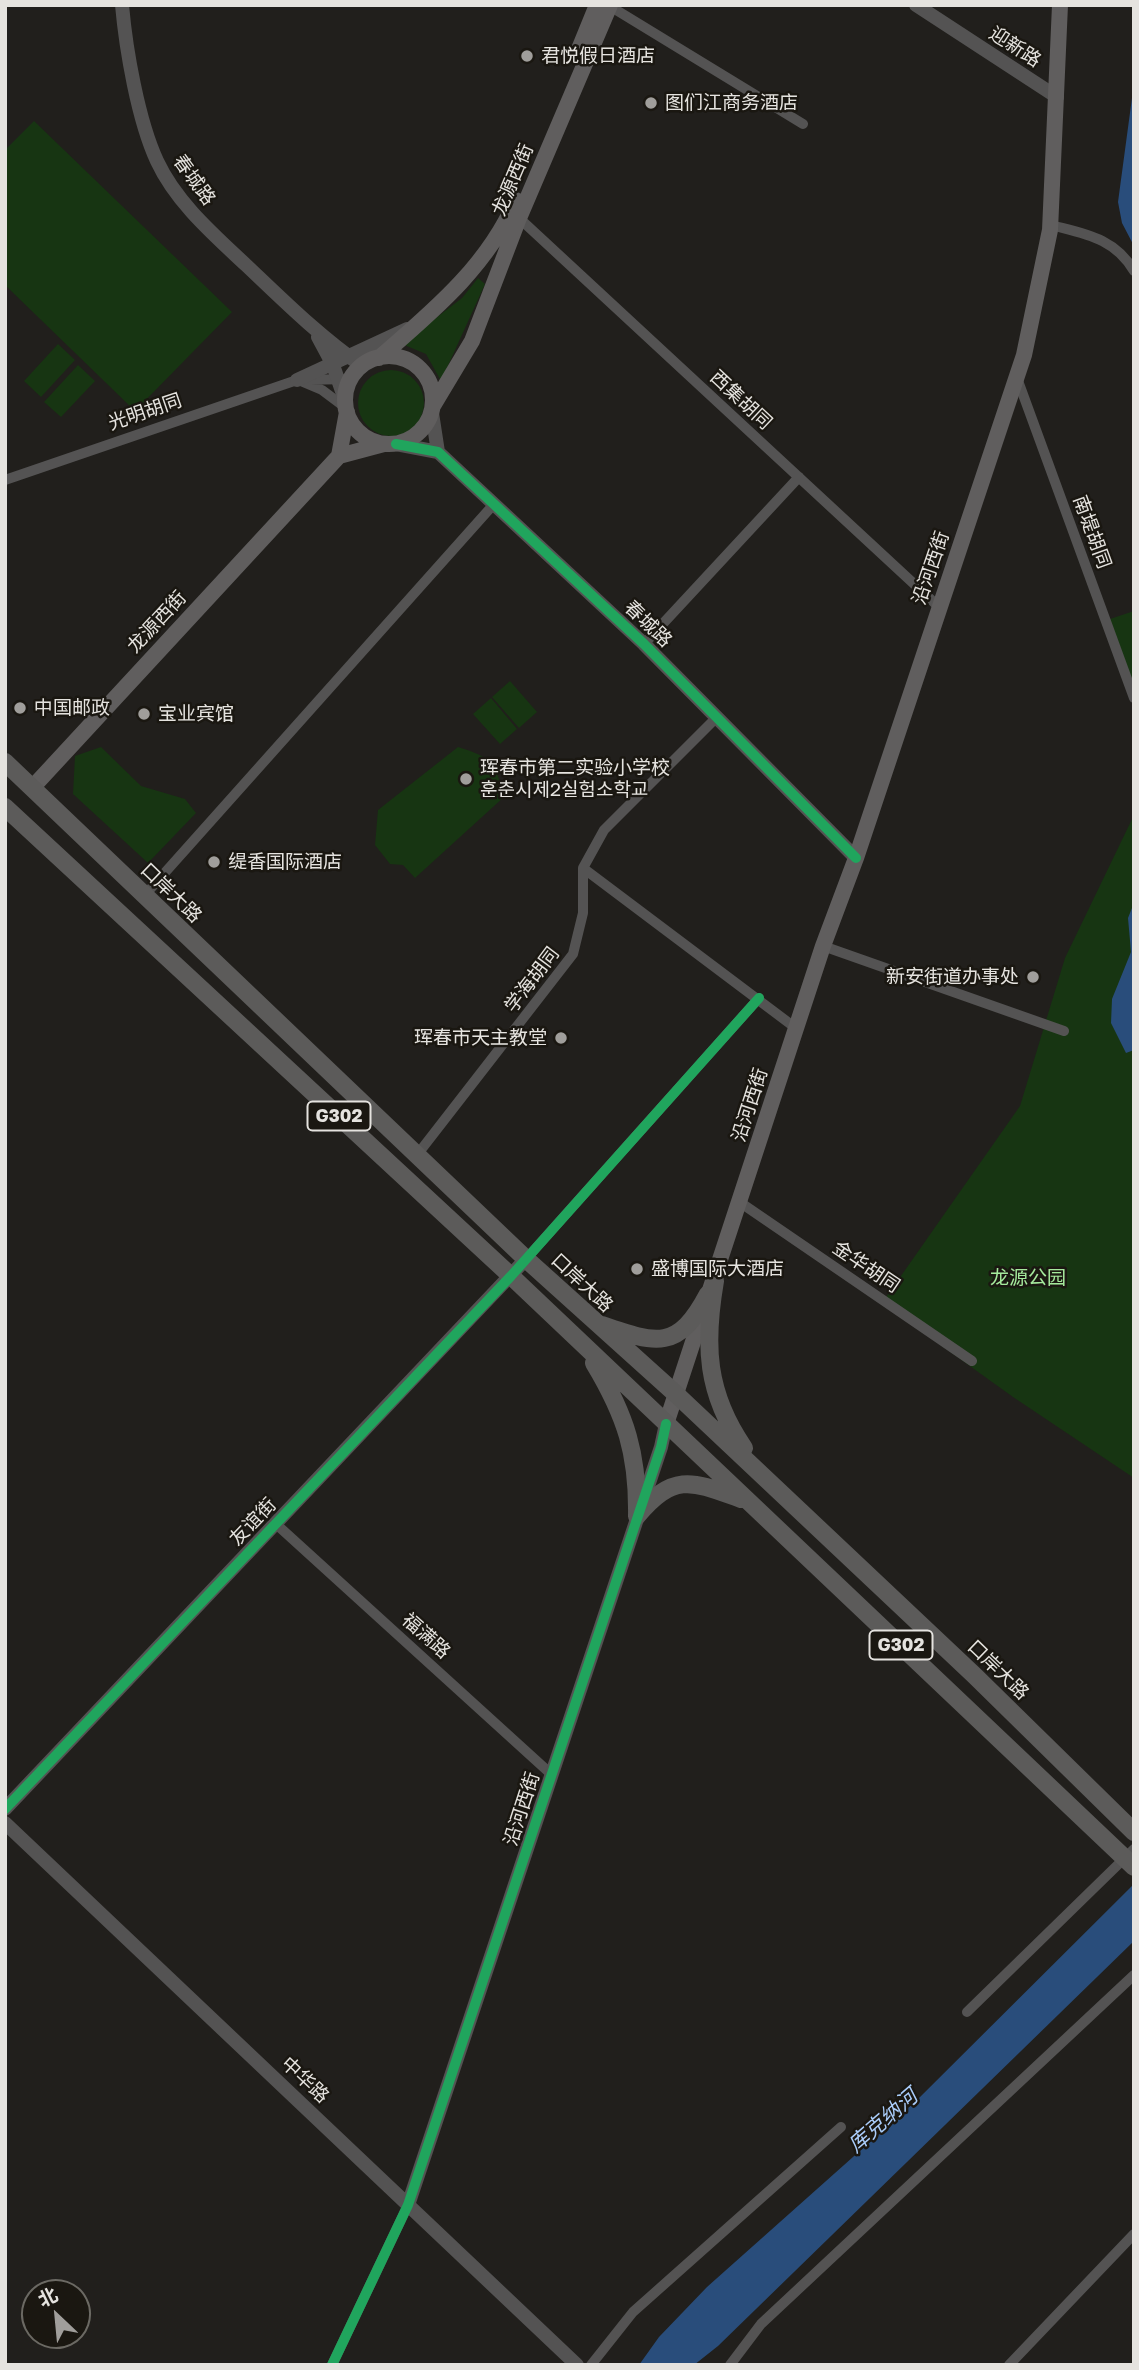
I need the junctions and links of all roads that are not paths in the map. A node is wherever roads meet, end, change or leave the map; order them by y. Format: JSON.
{"nodes":[{"id":1,"x":122,"y":5,"type":"edge"},
{"id":2,"x":597,"y":5,"type":"edge"},
{"id":3,"x":609,"y":5,"type":"edge"},
{"id":4,"x":916,"y":5,"type":"edge"},
{"id":5,"x":1060,"y":5,"type":"edge"},
{"id":6,"x":1057,"y":97,"type":"junction"},
{"id":7,"x":803,"y":124,"type":"dead end"},
{"id":8,"x":519,"y":218,"type":"junction"},
{"id":9,"x":1051,"y":225,"type":"junction"},
{"id":10,"x":1134,"y":271,"type":"edge"},
{"id":11,"x":418,"y":324,"type":"junction"},
{"id":12,"x":316,"y":333,"type":"junction"},
{"id":13,"x":379,"y":358,"type":"junction"},
{"id":14,"x":333,"y":365,"type":"junction"},
{"id":15,"x":350,"y":371,"type":"junction"},
{"id":16,"x":1017,"y":378,"type":"junction"},
{"id":17,"x":297,"y":380,"type":"junction"},
{"id":18,"x":346,"y":406,"type":"junction"},
{"id":19,"x":433,"y":410,"type":"junction"},
{"id":20,"x":390,"y":444,"type":"junction"},
{"id":21,"x":438,"y":452,"type":"junction"},
{"id":22,"x":339,"y":456,"type":"junction"},
{"id":23,"x":799,"y":477,"type":"junction"},
{"id":24,"x":5,"y":480,"type":"edge"},
{"id":25,"x":494,"y":504,"type":"junction"},
{"id":26,"x":940,"y":608,"type":"junction"},
{"id":27,"x":644,"y":644,"type":"junction"},
{"id":28,"x":1134,"y":698,"type":"edge"},
{"id":29,"x":717,"y":717,"type":"junction"},
{"id":30,"x":5,"y":762,"type":"edge"},
{"id":31,"x":32,"y":788,"type":"junction"},
{"id":32,"x":7,"y":811,"type":"edge"},
{"id":33,"x":856,"y":858,"type":"junction"},
{"id":34,"x":583,"y":868,"type":"junction"},
{"id":35,"x":144,"y":896,"type":"junction"},
{"id":36,"x":823,"y":946,"type":"junction"},
{"id":37,"x":759,"y":998,"type":"junction"},
{"id":38,"x":797,"y":1029,"type":"junction"},
{"id":39,"x":1064,"y":1031,"type":"dead end"},
{"id":40,"x":417,"y":1156,"type":"junction"},
{"id":41,"x":741,"y":1203,"type":"junction"},
{"id":42,"x":526,"y":1259,"type":"junction"},
{"id":43,"x":511,"y":1276,"type":"junction"},
{"id":44,"x":715,"y":1281,"type":"junction"},
{"id":45,"x":593,"y":1322,"type":"junction"},
{"id":46,"x":581,"y":1343,"type":"junction"},
{"id":47,"x":972,"y":1361,"type":"dead end"},
{"id":48,"x":677,"y":1395,"type":"junction"},
{"id":49,"x":666,"y":1424,"type":"junction"},
{"id":50,"x":767,"y":1480,"type":"junction"},
{"id":51,"x":750,"y":1503,"type":"junction"},
{"id":52,"x":637,"y":1516,"type":"junction"},
{"id":53,"x":276,"y":1524,"type":"junction"},
{"id":54,"x":551,"y":1774,"type":"junction"},
{"id":55,"x":5,"y":1809,"type":"edge"},
{"id":56,"x":5,"y":1823,"type":"edge"},
{"id":57,"x":1134,"y":1832,"type":"edge"},
{"id":58,"x":1131,"y":1858,"type":"edge"},
{"id":59,"x":1134,"y":1975,"type":"edge"},
{"id":60,"x":967,"y":2012,"type":"dead end"},
{"id":61,"x":841,"y":2127,"type":"dead end"},
{"id":62,"x":408,"y":2205,"type":"junction"},
{"id":63,"x":1134,"y":2234,"type":"edge"},
{"id":64,"x":332,"y":2365,"type":"edge"},
{"id":65,"x":577,"y":2365,"type":"edge"},
{"id":66,"x":591,"y":2365,"type":"edge"},
{"id":67,"x":730,"y":2365,"type":"edge"},
{"id":68,"x":1009,"y":2365,"type":"edge"}],
"edges":[{"from":1,"to":12,"type":"street","name":"春城路"},
{"from":2,"to":11,"type":"main road","name":"龙源西街"},
{"from":3,"to":7,"type":"street"},
{"from":3,"to":8,"type":"main road","name":"龙源西街"},
{"from":4,"to":6,"type":"street","name":"迎新路"},
{"from":5,"to":6,"type":"main road","name":"沿河西街"},
{"from":6,"to":9,"type":"main road","name":"沿河西街"},
{"from":8,"to":19,"type":"main road","name":"龙源西街"},
{"from":8,"to":23,"type":"street","name":"西集胡同"},
{"from":9,"to":10,"type":"street"},
{"from":9,"to":16,"type":"main road","name":"沿河西街"},
{"from":11,"to":13,"type":"main road","name":"龙源西街"},
{"from":11,"to":15,"type":"street"},
{"from":12,"to":14,"type":"street"},
{"from":12,"to":15,"type":"street"},
{"from":13,"to":15,"type":"main road"},
{"from":13,"to":19,"type":"main road"},
{"from":14,"to":15,"type":"street"},
{"from":14,"to":17,"type":"street"},
{"from":15,"to":17,"type":"street","name":"光明胡同"},
{"from":15,"to":18,"type":"main road"},
{"from":16,"to":26,"type":"main road","name":"沿河西街"},
{"from":16,"to":28,"type":"street","name":"南堤胡同"},
{"from":17,"to":18,"type":"street"},
{"from":17,"to":24,"type":"street","name":"光明胡同"},
{"from":18,"to":20,"type":"main road"},
{"from":18,"to":22,"type":"main road"},
{"from":19,"to":20,"type":"main road"},
{"from":19,"to":21,"type":"street"},
{"from":20,"to":21,"type":"street"},
{"from":20,"to":22,"type":"main road"},
{"from":21,"to":25,"type":"street","name":"春城路"},
{"from":22,"to":31,"type":"main road","name":"龙源西街"},
{"from":23,"to":26,"type":"street","name":"西集胡同"},
{"from":23,"to":27,"type":"street"},
{"from":25,"to":27,"type":"street","name":"春城路"},
{"from":25,"to":35,"type":"street"},
{"from":26,"to":33,"type":"main road","name":"沿河西街"},
{"from":27,"to":29,"type":"street","name":"春城路"},
{"from":29,"to":33,"type":"street","name":"春城路"},
{"from":29,"to":34,"type":"street","name":"学海胡同"},
{"from":30,"to":31,"type":"highway","name":"口岸大路","number":"G302"},
{"from":31,"to":32,"type":"highway","name":"龙源西街"},
{"from":31,"to":35,"type":"highway","name":"口岸大路","number":"G302"},
{"from":32,"to":43,"type":"highway","number":"G302"},
{"from":33,"to":36,"type":"main road","name":"沿河西街"},
{"from":34,"to":37,"type":"street"},
{"from":34,"to":40,"type":"street","name":"学海胡同"},
{"from":35,"to":40,"type":"highway","name":"口岸大路","number":"G302"},
{"from":36,"to":38,"type":"main road","name":"沿河西街"},
{"from":36,"to":39,"type":"street"},
{"from":37,"to":38,"type":"street"},
{"from":37,"to":42,"type":"street"},
{"from":38,"to":41,"type":"main road","name":"沿河西街"},
{"from":40,"to":42,"type":"highway","name":"口岸大路","number":"G302"},
{"from":41,"to":44,"type":"main road","name":"沿河西街"},
{"from":41,"to":47,"type":"street","name":"金华胡同"},
{"from":42,"to":43,"type":"street","name":"友谊街"},
{"from":42,"to":45,"type":"highway","name":"口岸大路","number":"G302"},
{"from":43,"to":46,"type":"highway","number":"G302"},
{"from":43,"to":53,"type":"street","name":"友谊街"},
{"from":44,"to":45,"type":"highway"},
{"from":44,"to":48,"type":"main road","name":"沿河西街"},
{"from":44,"to":50,"type":"highway"},
{"from":45,"to":48,"type":"highway","name":"口岸大路","number":"G302"},
{"from":46,"to":49,"type":"highway","number":"G302"},
{"from":46,"to":52,"type":"highway"},
{"from":48,"to":49,"type":"main road","name":"沿河西街"},
{"from":48,"to":50,"type":"highway","name":"口岸大路","number":"G302"},
{"from":49,"to":51,"type":"highway","number":"G302"},
{"from":49,"to":52,"type":"street","name":"沿河西街"},
{"from":50,"to":57,"type":"highway","name":"口岸大路","number":"G302"},
{"from":51,"to":52,"type":"highway"},
{"from":51,"to":58,"type":"highway","number":"G302"},
{"from":52,"to":54,"type":"street","name":"沿河西街"},
{"from":53,"to":54,"type":"street","name":"福满路"},
{"from":53,"to":55,"type":"street","name":"友谊街"},
{"from":54,"to":62,"type":"street","name":"沿河西街"},
{"from":56,"to":62,"type":"street","name":"中华路"},
{"from":58,"to":60,"type":"street"},
{"from":59,"to":67,"type":"street"},
{"from":61,"to":66,"type":"street"},
{"from":62,"to":64,"type":"street"},
{"from":62,"to":65,"type":"street","name":"中华路"},
{"from":63,"to":68,"type":"street"}]}
